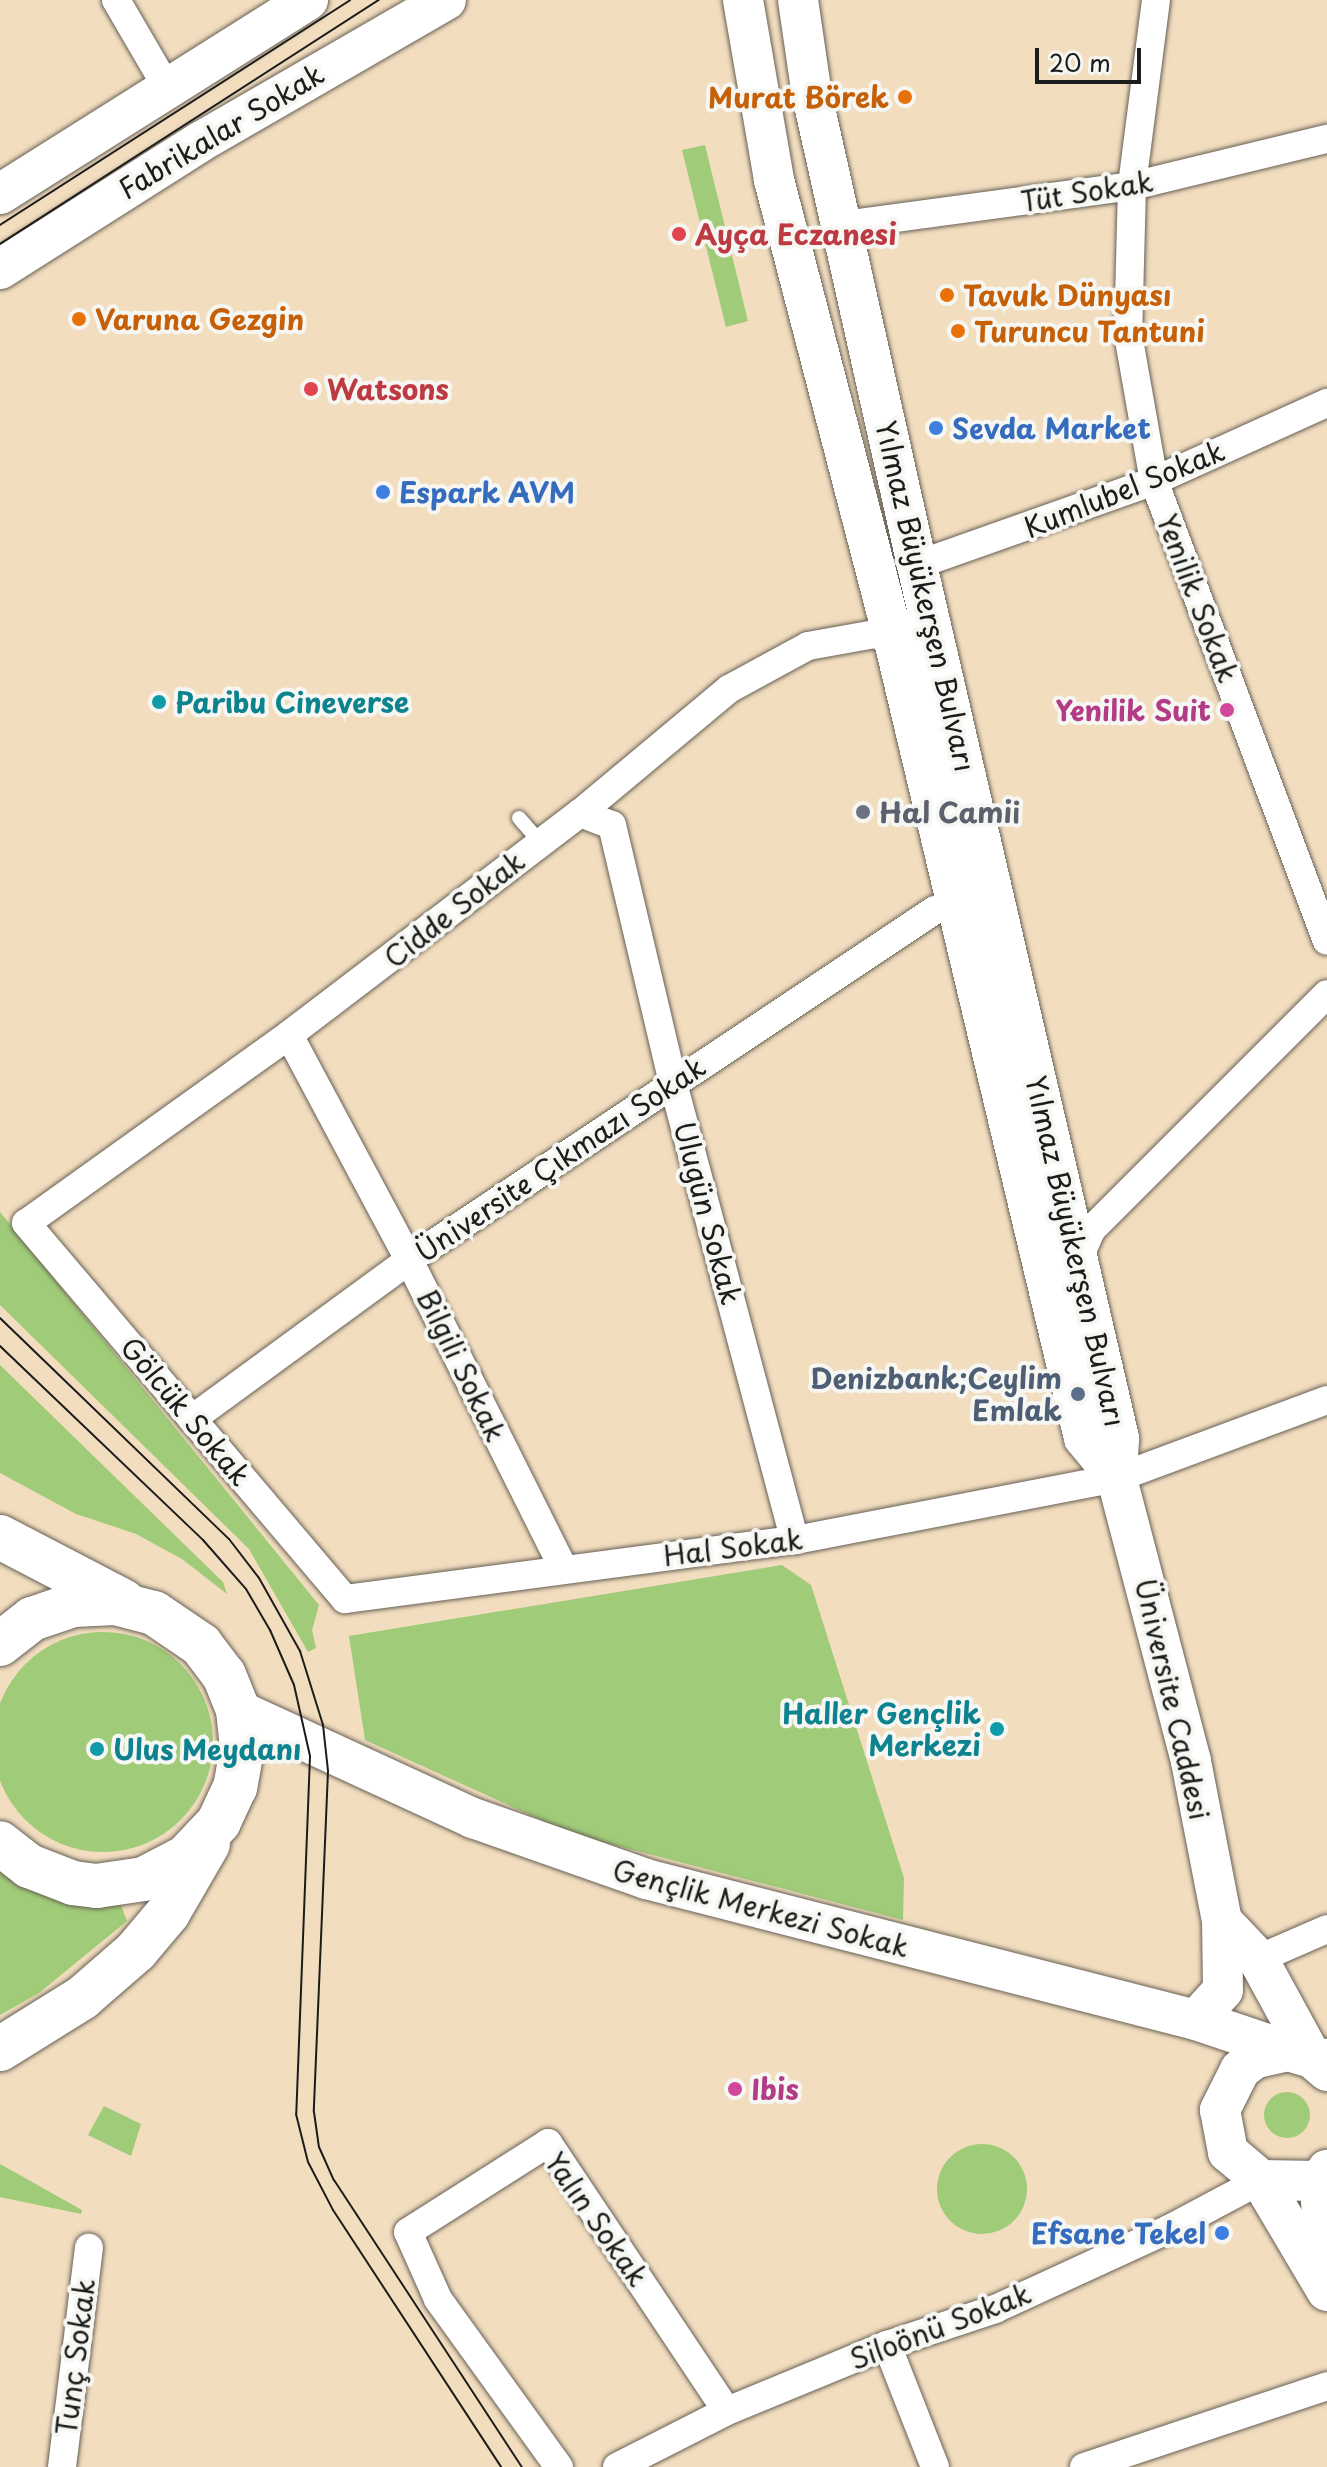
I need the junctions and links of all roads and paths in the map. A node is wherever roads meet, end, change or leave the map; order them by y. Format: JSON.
{"nodes":[{"id":1,"x":116,"y":0,"type":"edge"},
{"id":2,"x":308,"y":0,"type":"edge"},
{"id":3,"x":446,"y":0,"type":"edge"},
{"id":4,"x":798,"y":0,"type":"edge"},
{"id":5,"x":1156,"y":0,"type":"edge"},
{"id":6,"x":740,"y":10,"type":"edge"},
{"id":7,"x":166,"y":86,"type":"junction"},
{"id":8,"x":1327,"y":139,"type":"edge"},
{"id":9,"x":1132,"y":186,"type":"junction"},
{"id":10,"x":0,"y":194,"type":"edge"},
{"id":11,"x":844,"y":225,"type":"junction"},
{"id":12,"x":0,"y":269,"type":"edge"},
{"id":13,"x":1327,"y":403,"type":"edge"},
{"id":14,"x":1154,"y":481,"type":"junction"},
{"id":15,"x":917,"y":565,"type":"junction"},
{"id":16,"x":894,"y":641,"type":"junction"},
{"id":17,"x":580,"y":813,"type":"junction"},
{"id":18,"x":519,"y":818,"type":"dead end"},
{"id":19,"x":540,"y":842,"type":"junction"},
{"id":20,"x":935,"y":910,"type":"dead end"},
{"id":21,"x":1327,"y":941,"type":"edge"},
{"id":22,"x":1327,"y":994,"type":"edge"},
{"id":23,"x":289,"y":1035,"type":"junction"},
{"id":24,"x":673,"y":1083,"type":"junction"},
{"id":25,"x":26,"y":1223,"type":"joint"},
{"id":26,"x":409,"y":1260,"type":"junction"},
{"id":27,"x":1078,"y":1260,"type":"junction"},
{"id":28,"x":1327,"y":1400,"type":"edge"},
{"id":29,"x":192,"y":1419,"type":"junction"},
{"id":30,"x":1117,"y":1478,"type":"junction"},
{"id":31,"x":0,"y":1537,"type":"edge"},
{"id":32,"x":795,"y":1540,"type":"junction"},
{"id":33,"x":563,"y":1568,"type":"junction"},
{"id":34,"x":345,"y":1599,"type":"joint"},
{"id":35,"x":136,"y":1607,"type":"junction"},
{"id":36,"x":0,"y":1644,"type":"edge"},
{"id":37,"x":238,"y":1710,"type":"junction"},
{"id":38,"x":219,"y":1822,"type":"junction"},
{"id":39,"x":0,"y":1843,"type":"edge"},
{"id":40,"x":1222,"y":1921,"type":"junction"},
{"id":41,"x":1327,"y":1929,"type":"edge"},
{"id":42,"x":1258,"y":1959,"type":"junction"},
{"id":43,"x":1223,"y":2041,"type":"junction"},
{"id":44,"x":0,"y":2049,"type":"edge"},
{"id":45,"x":1313,"y":2060,"type":"edge"},
{"id":46,"x":1324,"y":2178,"type":"edge"},
{"id":47,"x":1261,"y":2180,"type":"junction"},
{"id":48,"x":89,"y":2248,"type":"dead end"},
{"id":49,"x":1327,"y":2265,"type":"edge"},
{"id":50,"x":1327,"y":2291,"type":"edge"},
{"id":51,"x":887,"y":2345,"type":"junction"},
{"id":52,"x":1327,"y":2386,"type":"edge"},
{"id":53,"x":727,"y":2411,"type":"junction"},
{"id":54,"x":62,"y":2467,"type":"edge"},
{"id":55,"x":559,"y":2467,"type":"edge"},
{"id":56,"x":617,"y":2467,"type":"edge"},
{"id":57,"x":935,"y":2467,"type":"edge"},
{"id":58,"x":1084,"y":2467,"type":"edge"}],
"edges":[{"from":1,"to":7,"type":"street"},
{"from":2,"to":7,"type":"main road"},
{"from":3,"to":12,"type":"main road","name":"Fabrikalar Sokak"},
{"from":4,"to":11,"type":"main road","name":"Yılmaz Büyükerşen Bulvarı"},
{"from":5,"to":9,"type":"street","name":"Yenilik Sokak"},
{"from":6,"to":16,"type":"main road","name":"Yılmaz Büyükerşen Bulvarı"},
{"from":7,"to":10,"type":"main road"},
{"from":8,"to":9,"type":"street","name":"Tüt Sokak"},
{"from":9,"to":11,"type":"street","name":"Tüt Sokak"},
{"from":9,"to":14,"type":"street","name":"Yenilik Sokak"},
{"from":11,"to":15,"type":"main road","name":"Yılmaz Büyükerşen Bulvarı"},
{"from":13,"to":14,"type":"street","name":"Kumlubel Sokak"},
{"from":14,"to":15,"type":"street","name":"Kumlubel Sokak"},
{"from":14,"to":21,"type":"street","name":"Yenilik Sokak"},
{"from":15,"to":27,"type":"main road","name":"Yılmaz Büyükerşen Bulvarı"},
{"from":16,"to":17,"type":"street","name":"Cidde Sokak"},
{"from":16,"to":30,"type":"main road","name":"Yılmaz Büyükerşen Bulvarı"},
{"from":17,"to":19,"type":"street","name":"Cidde Sokak"},
{"from":17,"to":24,"type":"street","name":"Ulugün Sokak"},
{"from":18,"to":19,"type":"lane"},
{"from":19,"to":23,"type":"street","name":"Cidde Sokak"},
{"from":20,"to":24,"type":"street","name":"Üniversite Çıkmazı Sokak"},
{"from":22,"to":27,"type":"street"},
{"from":23,"to":25,"type":"street","name":"Cidde Sokak"},
{"from":23,"to":26,"type":"street","name":"Bilgili Sokak"},
{"from":24,"to":26,"type":"street","name":"Üniversite Çıkmazı Sokak"},
{"from":24,"to":32,"type":"street","name":"Ulugün Sokak"},
{"from":25,"to":29,"type":"street","name":"Gölcük Sokak"},
{"from":26,"to":29,"type":"street","name":"Üniversite Çıkmazı Sokak"},
{"from":26,"to":33,"type":"street","name":"Bilgili Sokak"},
{"from":27,"to":30,"type":"main road","name":"Yılmaz Büyükerşen Bulvarı"},
{"from":28,"to":30,"type":"street","name":"Hal Sokak"},
{"from":29,"to":34,"type":"street","name":"Gölcük Sokak"},
{"from":30,"to":32,"type":"street","name":"Hal Sokak"},
{"from":30,"to":40,"type":"main road","name":"Üniversite Caddesi"},
{"from":31,"to":35,"type":"main road"},
{"from":32,"to":33,"type":"street","name":"Hal Sokak"},
{"from":33,"to":34,"type":"street","name":"Hal Sokak"},
{"from":35,"to":36,"type":"main road"},
{"from":35,"to":37,"type":"main road"},
{"from":37,"to":38,"type":"main road"},
{"from":37,"to":43,"type":"main road","name":"Gençlik Merkezi Sokak"},
{"from":38,"to":39,"type":"main road"},
{"from":38,"to":44,"type":"main road"},
{"from":40,"to":42,"type":"main road"},
{"from":40,"to":43,"type":"main road"},
{"from":41,"to":42,"type":"street"},
{"from":42,"to":45,"type":"main road"},
{"from":43,"to":45,"type":"main road"},
{"from":43,"to":47,"type":"main road"},
{"from":46,"to":47,"type":"main road"},
{"from":46,"to":49,"type":"main road"},
{"from":47,"to":50,"type":"main road"},
{"from":47,"to":51,"type":"street","name":"Siloönü Sokak"},
{"from":48,"to":54,"type":"street","name":"Tunç Sokak"},
{"from":51,"to":53,"type":"street","name":"Siloönü Sokak"},
{"from":51,"to":57,"type":"street"},
{"from":52,"to":58,"type":"street"},
{"from":53,"to":55,"type":"street","name":"Yalın Sokak"},
{"from":53,"to":56,"type":"street","name":"Siloönü Sokak"}]}
